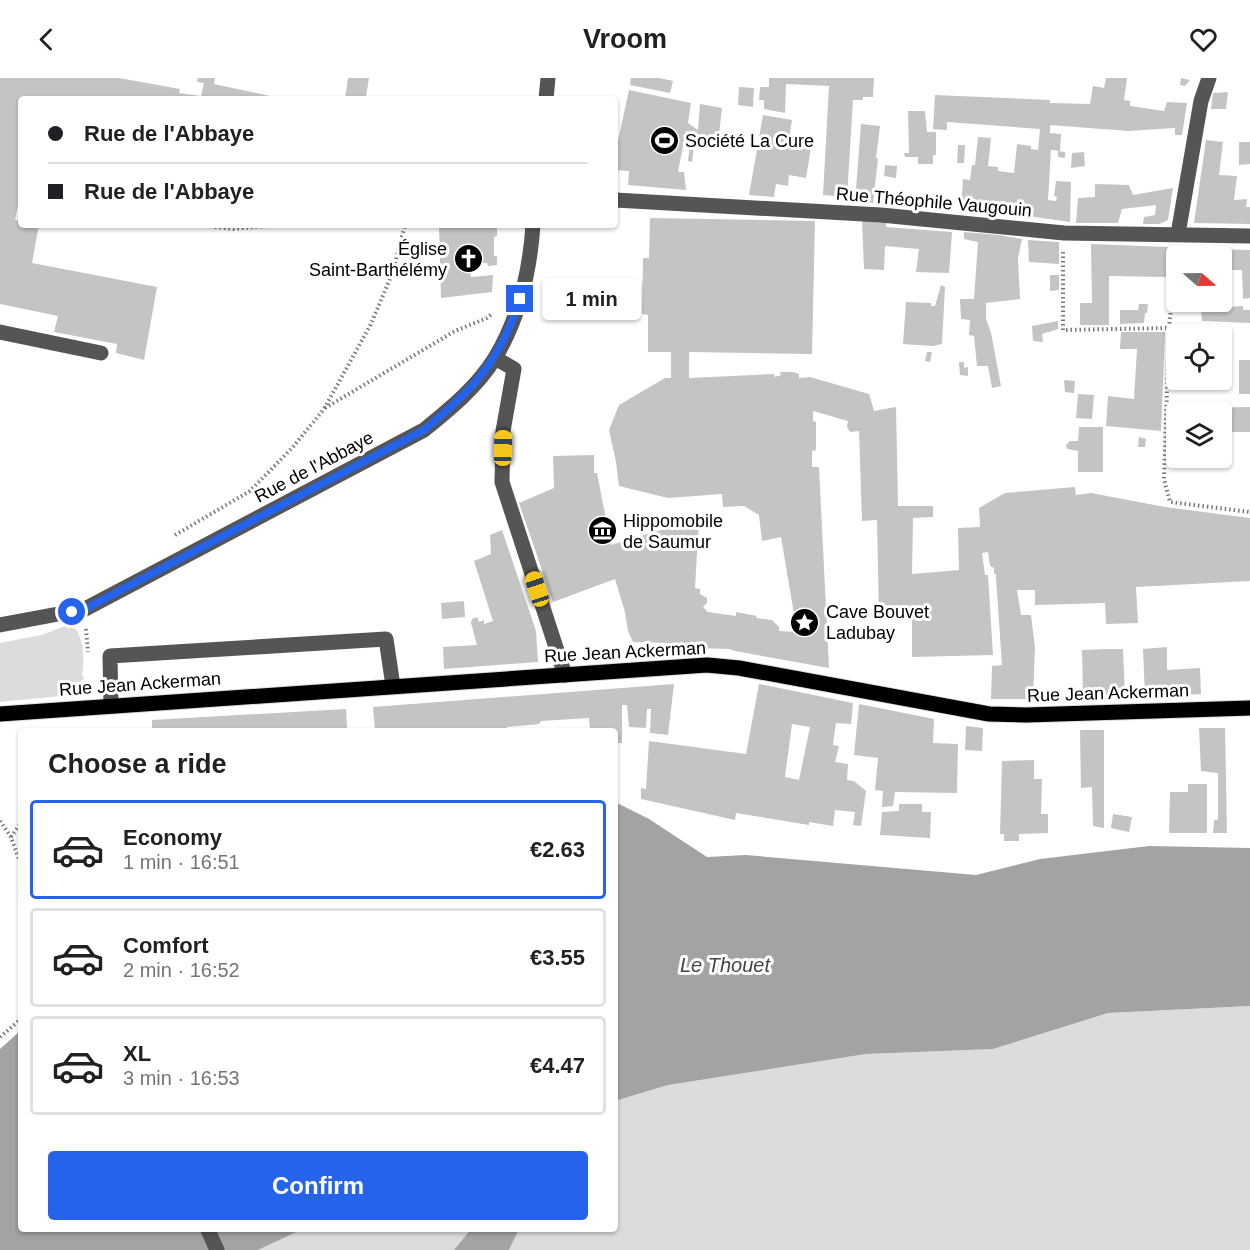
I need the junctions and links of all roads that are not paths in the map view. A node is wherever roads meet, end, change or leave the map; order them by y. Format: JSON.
{"nodes":[{"id":1,"x":548,"y":78,"type":"edge"},
{"id":2,"x":1209,"y":78,"type":"edge"},
{"id":3,"x":546,"y":96,"type":"edge"},
{"id":4,"x":618,"y":201,"type":"edge"},
{"id":5,"x":533,"y":228,"type":"edge"},
{"id":6,"x":1178,"y":234,"type":"junction"},
{"id":7,"x":1250,"y":236,"type":"edge"},
{"id":8,"x":0,"y":332,"type":"edge"},
{"id":9,"x":101,"y":353,"type":"dead end"},
{"id":10,"x":495,"y":358,"type":"junction"},
{"id":11,"x":0,"y":625,"type":"edge"},
{"id":12,"x":565,"y":675,"type":"junction"},
{"id":13,"x":393,"y":686,"type":"junction"},
{"id":14,"x":111,"y":705,"type":"junction"},
{"id":15,"x":1250,"y":708,"type":"edge"},
{"id":16,"x":0,"y":714,"type":"edge"},
{"id":17,"x":209,"y":1232,"type":"edge"},
{"id":18,"x":217,"y":1250,"type":"edge"}],
"edges":[{"from":1,"to":3,"type":"street"},
{"from":2,"to":6,"type":"street"},
{"from":4,"to":6,"type":"street","name":"Rue Théophile Vaugouin"},
{"from":5,"to":10,"type":"street","name":"Rue de l'Abbaye"},
{"from":6,"to":7,"type":"street","name":"Rue Théophile Vaugouin"},
{"from":8,"to":9,"type":"street"},
{"from":10,"to":11,"type":"street","name":"Rue de l'Abbaye"},
{"from":10,"to":12,"type":"street"},
{"from":12,"to":13,"type":"main road","name":"Rue Jean Ackerman"},
{"from":12,"to":15,"type":"main road","name":"Rue Jean Ackerman"},
{"from":13,"to":14,"type":"main road","name":"Rue Jean Ackerman"},
{"from":13,"to":14,"type":"street"},
{"from":14,"to":16,"type":"main road","name":"Rue Jean Ackerman"},
{"from":17,"to":18,"type":"street"}]}
